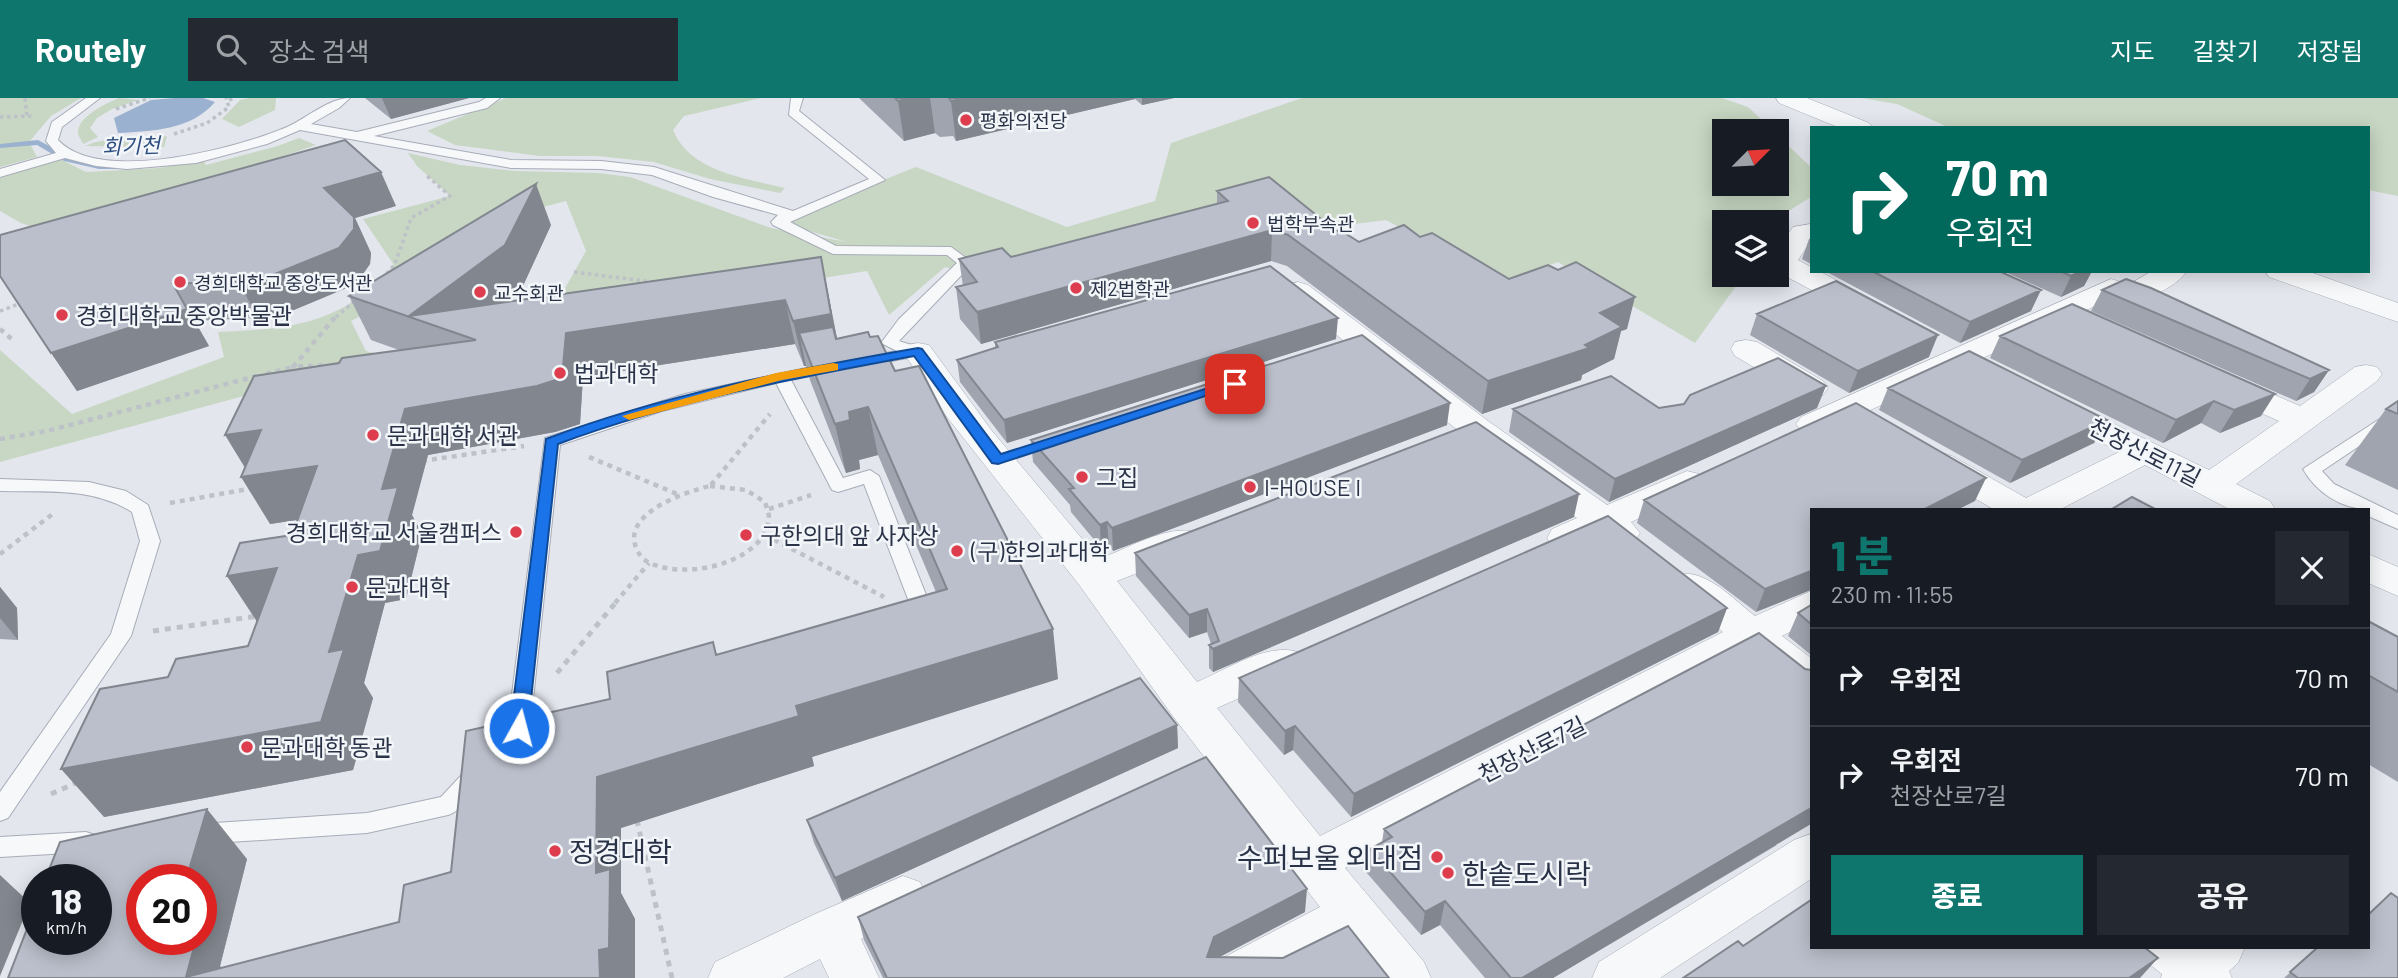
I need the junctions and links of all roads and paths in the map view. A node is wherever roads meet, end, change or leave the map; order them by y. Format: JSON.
{"nodes":[{"id":1,"x":25,"y":98,"type":"edge"},
{"id":2,"x":94,"y":98,"type":"edge"},
{"id":3,"x":145,"y":98,"type":"edge"},
{"id":4,"x":235,"y":98,"type":"edge"},
{"id":5,"x":344,"y":98,"type":"edge"},
{"id":6,"x":494,"y":98,"type":"edge"},
{"id":7,"x":797,"y":98,"type":"edge"},
{"id":8,"x":1787,"y":98,"type":"edge"},
{"id":9,"x":227,"y":99,"type":"edge"},
{"id":10,"x":113,"y":111,"type":"dead end"},
{"id":11,"x":27,"y":117,"type":"dead end"},
{"id":12,"x":300,"y":126,"type":"junction"},
{"id":13,"x":1856,"y":126,"type":"edge"},
{"id":14,"x":170,"y":135,"type":"dead end"},
{"id":15,"x":353,"y":136,"type":"junction"},
{"id":16,"x":377,"y":141,"type":"junction"},
{"id":17,"x":63,"y":154,"type":"junction"},
{"id":18,"x":0,"y":173,"type":"edge"},
{"id":19,"x":778,"y":222,"type":"junction"},
{"id":20,"x":1810,"y":232,"type":"edge"},
{"id":21,"x":1270,"y":271,"type":"edge"},
{"id":22,"x":574,"y":272,"type":"dead end"},
{"id":23,"x":2168,"y":273,"type":"edge"},
{"id":24,"x":2285,"y":273,"type":"edge"},
{"id":25,"x":657,"y":282,"type":"edge"},
{"id":26,"x":357,"y":285,"type":"dead end"},
{"id":27,"x":377,"y":285,"type":"junction"},
{"id":28,"x":389,"y":285,"type":"edge"},
{"id":29,"x":368,"y":291,"type":"edge"},
{"id":30,"x":359,"y":298,"type":"edge"},
{"id":31,"x":19,"y":304,"type":"edge"},
{"id":32,"x":2043,"y":305,"type":"junction"},
{"id":33,"x":0,"y":311,"type":"edge"},
{"id":34,"x":2398,"y":313,"type":"edge"},
{"id":35,"x":1887,"y":320,"type":"edge"},
{"id":36,"x":2093,"y":327,"type":"edge"},
{"id":37,"x":0,"y":329,"type":"edge"},
{"id":38,"x":1923,"y":338,"type":"edge"},
{"id":39,"x":15,"y":342,"type":"dead end"},
{"id":40,"x":1367,"y":342,"type":"junction"},
{"id":41,"x":1746,"y":349,"type":"dead end"},
{"id":42,"x":1327,"y":355,"type":"edge"},
{"id":43,"x":1958,"y":357,"type":"junction"},
{"id":44,"x":935,"y":362,"type":"junction"},
{"id":45,"x":331,"y":365,"type":"edge"},
{"id":46,"x":293,"y":367,"type":"junction"},
{"id":47,"x":2192,"y":371,"type":"edge"},
{"id":48,"x":2366,"y":374,"type":"dead end"},
{"id":49,"x":1993,"y":375,"type":"edge"},
{"id":50,"x":785,"y":384,"type":"junction"},
{"id":51,"x":2029,"y":393,"type":"edge"},
{"id":52,"x":1847,"y":409,"type":"junction"},
{"id":53,"x":2398,"y":412,"type":"edge"},
{"id":54,"x":2304,"y":420,"type":"junction"},
{"id":55,"x":1493,"y":424,"type":"junction"},
{"id":56,"x":1881,"y":429,"type":"edge"},
{"id":57,"x":1783,"y":438,"type":"edge"},
{"id":58,"x":0,"y":439,"type":"edge"},
{"id":59,"x":551,"y":442,"type":"junction"},
{"id":60,"x":1438,"y":443,"type":"edge"},
{"id":61,"x":1916,"y":449,"type":"edge"},
{"id":62,"x":2146,"y":451,"type":"junction"},
{"id":63,"x":418,"y":462,"type":"dead end"},
{"id":64,"x":1720,"y":467,"type":"edge"},
{"id":65,"x":0,"y":485,"type":"edge"},
{"id":66,"x":2211,"y":485,"type":"junction"},
{"id":67,"x":265,"y":486,"type":"edge"},
{"id":68,"x":710,"y":486,"type":"junction"},
{"id":69,"x":838,"y":486,"type":"junction"},
{"id":70,"x":89,"y":488,"type":"junction"},
{"id":71,"x":677,"y":494,"type":"junction"},
{"id":72,"x":2017,"y":508,"type":"edge"},
{"id":73,"x":2035,"y":508,"type":"edge"},
{"id":74,"x":2256,"y":508,"type":"edge"},
{"id":75,"x":2368,"y":508,"type":"edge"},
{"id":76,"x":141,"y":509,"type":"junction"},
{"id":77,"x":769,"y":509,"type":"junction"},
{"id":78,"x":2370,"y":509,"type":"edge"},
{"id":79,"x":1606,"y":520,"type":"junction"},
{"id":80,"x":2398,"y":523,"type":"edge"},
{"id":81,"x":1208,"y":532,"type":"edge"},
{"id":82,"x":765,"y":535,"type":"junction"},
{"id":83,"x":1530,"y":553,"type":"edge"},
{"id":84,"x":0,"y":554,"type":"edge"},
{"id":85,"x":649,"y":564,"type":"junction"},
{"id":86,"x":2370,"y":568,"type":"edge"},
{"id":87,"x":1092,"y":576,"type":"junction"},
{"id":88,"x":2398,"y":583,"type":"edge"},
{"id":89,"x":1810,"y":605,"type":"edge"},
{"id":90,"x":262,"y":615,"type":"edge"},
{"id":91,"x":925,"y":618,"type":"junction"},
{"id":92,"x":1753,"y":635,"type":"junction"},
{"id":93,"x":121,"y":636,"type":"junction"},
{"id":94,"x":918,"y":638,"type":"edge"},
{"id":95,"x":1314,"y":649,"type":"edge"},
{"id":96,"x":1810,"y":678,"type":"edge"},
{"id":97,"x":1187,"y":705,"type":"junction"},
{"id":98,"x":520,"y":722,"type":"junction"},
{"id":99,"x":545,"y":722,"type":"edge"},
{"id":100,"x":83,"y":780,"type":"edge"},
{"id":101,"x":72,"y":786,"type":"edge"},
{"id":102,"x":0,"y":811,"type":"edge"},
{"id":103,"x":635,"y":813,"type":"dead end"},
{"id":104,"x":177,"y":836,"type":"edge"},
{"id":105,"x":109,"y":840,"type":"edge"},
{"id":106,"x":0,"y":847,"type":"edge"},
{"id":107,"x":1810,"y":855,"type":"edge"},
{"id":108,"x":1311,"y":863,"type":"junction"},
{"id":109,"x":946,"y":877,"type":"edge"},
{"id":110,"x":1353,"y":915,"type":"junction"},
{"id":111,"x":831,"y":929,"type":"junction"},
{"id":112,"x":672,"y":978,"type":"edge"},
{"id":113,"x":733,"y":978,"type":"edge"},
{"id":114,"x":853,"y":978,"type":"edge"},
{"id":115,"x":1233,"y":978,"type":"edge"},
{"id":116,"x":1406,"y":978,"type":"edge"},
{"id":117,"x":1616,"y":978,"type":"edge"}],
"edges":[{"from":1,"to":11,"type":"path"},
{"from":2,"to":17,"type":"lane"},
{"from":3,"to":10,"type":"path"},
{"from":4,"to":9,"type":"path"},
{"from":5,"to":12,"type":"lane"},
{"from":6,"to":15,"type":"lane"},
{"from":7,"to":19,"type":"lane"},
{"from":8,"to":13,"type":"street"},
{"from":9,"to":14,"type":"path"},
{"from":12,"to":15,"type":"lane"},
{"from":12,"to":17,"type":"lane"},
{"from":15,"to":16,"type":"lane"},
{"from":16,"to":19,"type":"lane"},
{"from":16,"to":27,"type":"path"},
{"from":17,"to":18,"type":"lane"},
{"from":19,"to":44,"type":"lane"},
{"from":20,"to":35,"type":"street"},
{"from":21,"to":40,"type":"street"},
{"from":22,"to":25,"type":"path"},
{"from":23,"to":32,"type":"street"},
{"from":24,"to":34,"type":"street"},
{"from":26,"to":27,"type":"path"},
{"from":27,"to":28,"type":"path"},
{"from":27,"to":29,"type":"path"},
{"from":30,"to":46,"type":"path"},
{"from":31,"to":33,"type":"path"},
{"from":32,"to":36,"type":"street"},
{"from":32,"to":43,"type":"street"},
{"from":37,"to":39,"type":"path"},
{"from":38,"to":43,"type":"street"},
{"from":40,"to":42,"type":"street"},
{"from":40,"to":55,"type":"street"},
{"from":41,"to":52,"type":"street"},
{"from":43,"to":49,"type":"street"},
{"from":43,"to":52,"type":"street"},
{"from":44,"to":50,"type":"lane"},
{"from":44,"to":87,"type":"street"},
{"from":45,"to":46,"type":"path"},
{"from":46,"to":58,"type":"path"},
{"from":47,"to":54,"type":"street"},
{"from":48,"to":54,"type":"street"},
{"from":50,"to":59,"type":"lane"},
{"from":50,"to":68,"type":"path"},
{"from":50,"to":69,"type":"lane"},
{"from":51,"to":62,"type":"street","name":"천장산로11길"},
{"from":52,"to":56,"type":"street"},
{"from":52,"to":57,"type":"street"},
{"from":53,"to":75,"type":"lane"},
{"from":54,"to":66,"type":"street"},
{"from":55,"to":60,"type":"street"},
{"from":55,"to":79,"type":"street"},
{"from":59,"to":63,"type":"path"},
{"from":59,"to":71,"type":"path"},
{"from":59,"to":98,"type":"lane"},
{"from":61,"to":72,"type":"street"},
{"from":62,"to":66,"type":"street","name":"천장산로11길"},
{"from":62,"to":73,"type":"street"},
{"from":64,"to":79,"type":"street"},
{"from":65,"to":70,"type":"lane"},
{"from":66,"to":74,"type":"street","name":"천장산로11길"},
{"from":67,"to":76,"type":"path"},
{"from":68,"to":71,"type":"path"},
{"from":68,"to":77,"type":"path"},
{"from":69,"to":77,"type":"path"},
{"from":69,"to":91,"type":"lane"},
{"from":70,"to":76,"type":"lane"},
{"from":70,"to":84,"type":"path"},
{"from":71,"to":85,"type":"path"},
{"from":76,"to":93,"type":"lane"},
{"from":77,"to":82,"type":"path"},
{"from":78,"to":80,"type":"lane"},
{"from":79,"to":83,"type":"street"},
{"from":79,"to":92,"type":"street"},
{"from":81,"to":87,"type":"street"},
{"from":82,"to":85,"type":"path"},
{"from":82,"to":91,"type":"path"},
{"from":85,"to":98,"type":"path"},
{"from":86,"to":88,"type":"street"},
{"from":87,"to":97,"type":"street"},
{"from":89,"to":92,"type":"street","name":"천장산로7길"},
{"from":90,"to":93,"type":"path"},
{"from":91,"to":94,"type":"lane"},
{"from":92,"to":96,"type":"street"},
{"from":92,"to":108,"type":"street","name":"천장산로7길"},
{"from":93,"to":102,"type":"lane"},
{"from":95,"to":97,"type":"street"},
{"from":97,"to":108,"type":"street"},
{"from":98,"to":99,"type":"lane"},
{"from":98,"to":104,"type":"lane"},
{"from":100,"to":101,"type":"path"},
{"from":103,"to":112,"type":"path"},
{"from":105,"to":106,"type":"lane"},
{"from":107,"to":117,"type":"street"},
{"from":108,"to":110,"type":"street"},
{"from":109,"to":111,"type":"street"},
{"from":110,"to":115,"type":"street"},
{"from":110,"to":116,"type":"street"},
{"from":111,"to":113,"type":"street"},
{"from":111,"to":114,"type":"street"}]}
